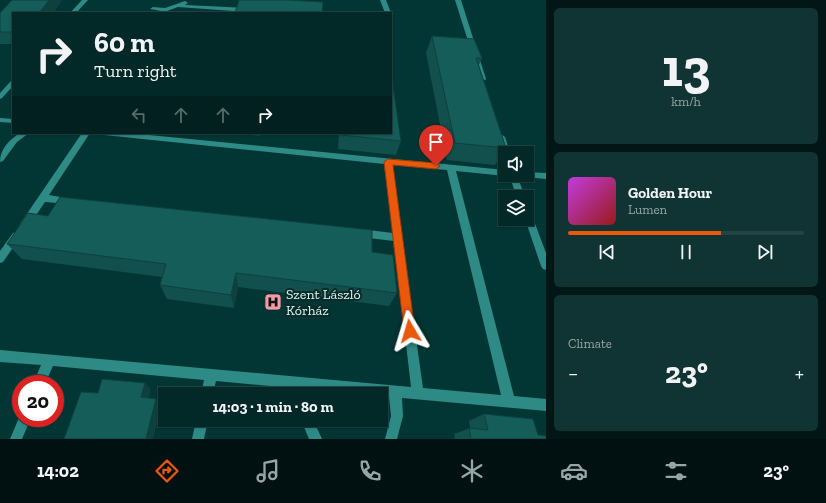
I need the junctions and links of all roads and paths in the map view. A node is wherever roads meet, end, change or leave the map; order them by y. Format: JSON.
{"nodes":[{"id":1,"x":85,"y":0,"type":"edge"},
{"id":2,"x":188,"y":0,"type":"edge"},
{"id":3,"x":383,"y":0,"type":"edge"},
{"id":4,"x":458,"y":0,"type":"edge"},
{"id":5,"x":180,"y":6,"type":"junction"},
{"id":6,"x":153,"y":9,"type":"dead end"},
{"id":7,"x":256,"y":10,"type":"edge"},
{"id":8,"x":74,"y":12,"type":"edge"},
{"id":9,"x":164,"y":12,"type":"edge"},
{"id":10,"x":388,"y":12,"type":"edge"},
{"id":11,"x":12,"y":83,"type":"edge"},
{"id":12,"x":486,"y":87,"type":"edge"},
{"id":13,"x":0,"y":97,"type":"edge"},
{"id":14,"x":0,"y":120,"type":"edge"},
{"id":15,"x":12,"y":121,"type":"edge"},
{"id":16,"x":499,"y":131,"type":"edge"},
{"id":17,"x":23,"y":134,"type":"edge"},
{"id":18,"x":85,"y":134,"type":"edge"},
{"id":19,"x":114,"y":134,"type":"edge"},
{"id":20,"x":504,"y":146,"type":"edge"},
{"id":21,"x":0,"y":159,"type":"edge"},
{"id":22,"x":388,"y":162,"type":"junction"},
{"id":23,"x":451,"y":168,"type":"junction"},
{"id":24,"x":498,"y":172,"type":"edge"},
{"id":25,"x":534,"y":175,"type":"edge"},
{"id":26,"x":546,"y":176,"type":"edge"},
{"id":27,"x":42,"y":198,"type":"junction"},
{"id":28,"x":82,"y":203,"type":"edge"},
{"id":29,"x":532,"y":226,"type":"edge"},
{"id":30,"x":351,"y":232,"type":"edge"},
{"id":31,"x":398,"y":238,"type":"junction"},
{"id":32,"x":0,"y":259,"type":"edge"},
{"id":33,"x":546,"y":266,"type":"edge"},
{"id":34,"x":0,"y":356,"type":"edge"},
{"id":35,"x":49,"y":362,"type":"junction"},
{"id":36,"x":43,"y":375,"type":"edge"},
{"id":37,"x":210,"y":376,"type":"junction"},
{"id":38,"x":208,"y":387,"type":"edge"},
{"id":39,"x":294,"y":387,"type":"edge"},
{"id":40,"x":388,"y":391,"type":"edge"},
{"id":41,"x":395,"y":391,"type":"junction"},
{"id":42,"x":418,"y":393,"type":"junction"},
{"id":43,"x":509,"y":401,"type":"junction"},
{"id":44,"x":546,"y":405,"type":"edge"},
{"id":45,"x":21,"y":427,"type":"edge"},
{"id":46,"x":201,"y":427,"type":"edge"},
{"id":47,"x":310,"y":427,"type":"edge"},
{"id":48,"x":16,"y":439,"type":"edge"},
{"id":49,"x":198,"y":439,"type":"edge"},
{"id":50,"x":316,"y":439,"type":"edge"},
{"id":51,"x":391,"y":439,"type":"edge"}],
"edges":[{"from":1,"to":8,"type":"lane"},
{"from":2,"to":5,"type":"lane"},
{"from":3,"to":10,"type":"lane"},
{"from":4,"to":12,"type":"lane"},
{"from":5,"to":7,"type":"lane"},
{"from":5,"to":9,"type":"lane"},
{"from":6,"to":9,"type":"lane"},
{"from":11,"to":13,"type":"lane"},
{"from":14,"to":15,"type":"lane"},
{"from":16,"to":20,"type":"lane"},
{"from":17,"to":21,"type":"lane"},
{"from":18,"to":27,"type":"lane"},
{"from":19,"to":22,"type":"lane"},
{"from":22,"to":23,"type":"lane"},
{"from":22,"to":31,"type":"lane"},
{"from":23,"to":24,"type":"lane"},
{"from":23,"to":43,"type":"lane"},
{"from":25,"to":26,"type":"lane"},
{"from":27,"to":28,"type":"lane"},
{"from":27,"to":32,"type":"lane"},
{"from":29,"to":33,"type":"lane"},
{"from":30,"to":31,"type":"lane"},
{"from":31,"to":42,"type":"lane"},
{"from":34,"to":35,"type":"lane"},
{"from":35,"to":36,"type":"lane"},
{"from":35,"to":37,"type":"lane"},
{"from":37,"to":38,"type":"lane"},
{"from":37,"to":39,"type":"lane"},
{"from":40,"to":41,"type":"lane"},
{"from":41,"to":42,"type":"lane"},
{"from":41,"to":51,"type":"lane"},
{"from":42,"to":43,"type":"lane"},
{"from":43,"to":44,"type":"lane"},
{"from":45,"to":48,"type":"lane"},
{"from":46,"to":49,"type":"lane"},
{"from":47,"to":50,"type":"lane"}]}
